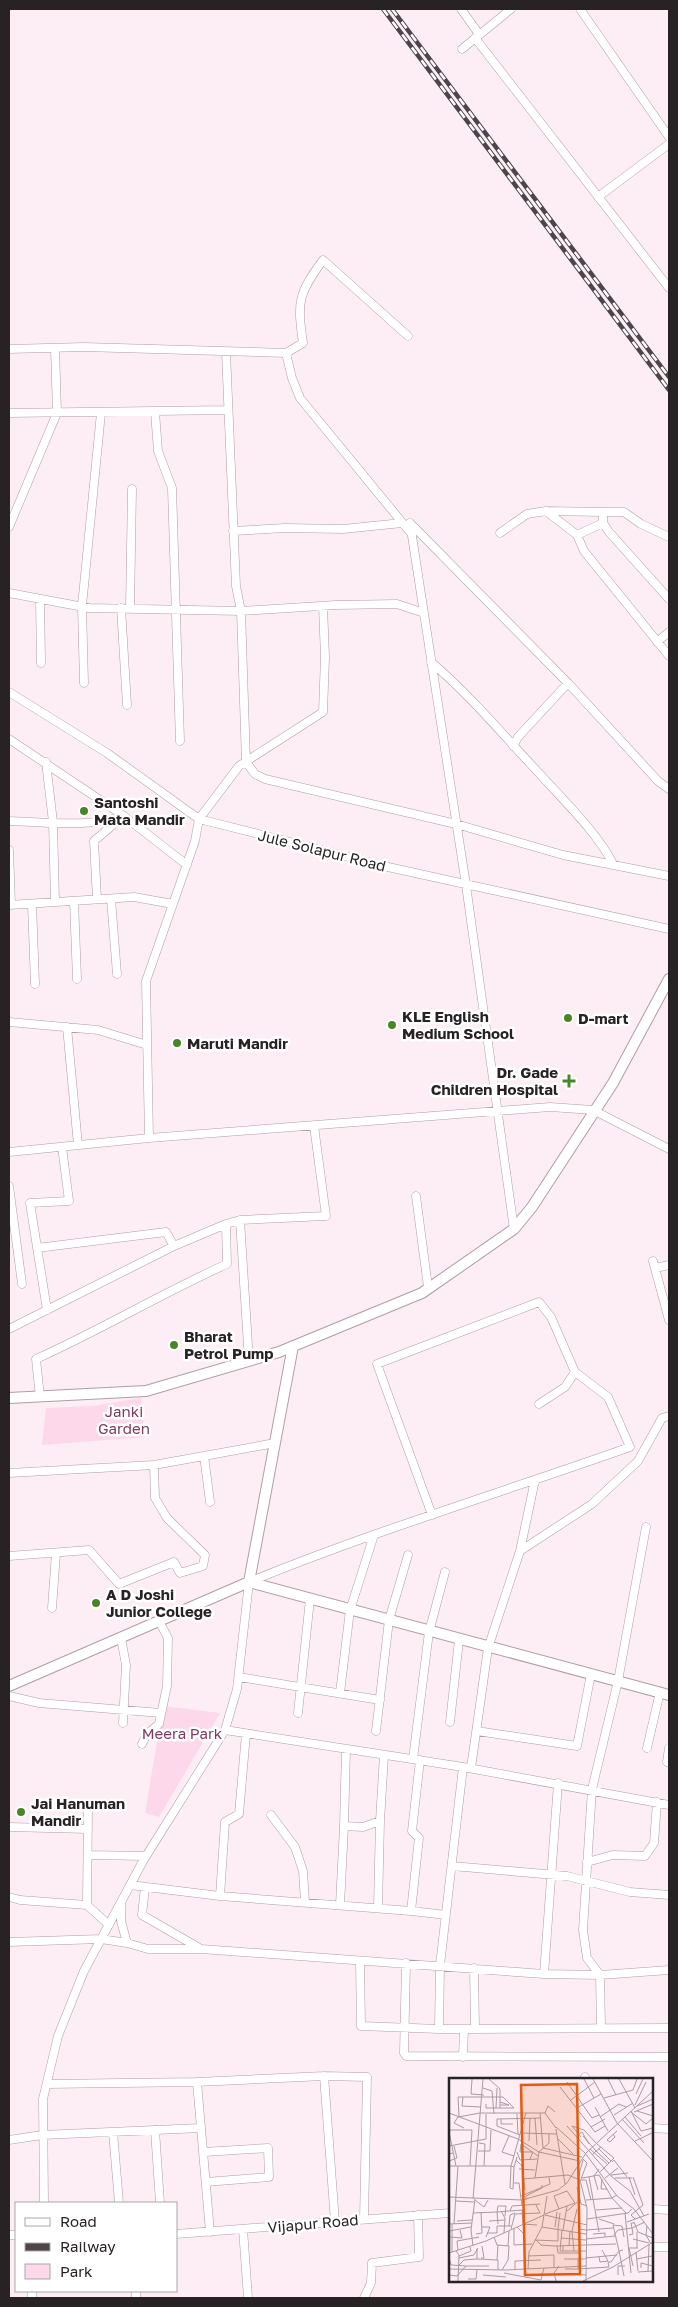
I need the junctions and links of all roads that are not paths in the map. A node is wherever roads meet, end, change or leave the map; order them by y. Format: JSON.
{"nodes":[{"id":1,"x":461,"y":9,"type":"edge"},
{"id":2,"x":511,"y":9,"type":"edge"},
{"id":3,"x":580,"y":9,"type":"edge"},
{"id":4,"x":477,"y":36,"type":"junction"},
{"id":5,"x":462,"y":48,"type":"dead end"},
{"id":6,"x":669,"y":137,"type":"edge"},
{"id":7,"x":669,"y":144,"type":"edge"},
{"id":8,"x":598,"y":197,"type":"junction"},
{"id":9,"x":669,"y":288,"type":"edge"},
{"id":10,"x":408,"y":336,"type":"dead end"},
{"id":11,"x":55,"y":348,"type":"junction"},
{"id":12,"x":9,"y":350,"type":"edge"},
{"id":13,"x":226,"y":352,"type":"junction"},
{"id":14,"x":286,"y":353,"type":"junction"},
{"id":15,"x":228,"y":410,"type":"junction"},
{"id":16,"x":101,"y":412,"type":"junction"},
{"id":17,"x":155,"y":412,"type":"junction"},
{"id":18,"x":9,"y":413,"type":"edge"},
{"id":19,"x":57,"y":413,"type":"junction"},
{"id":20,"x":132,"y":489,"type":"dead end"},
{"id":21,"x":546,"y":511,"type":"junction"},
{"id":22,"x":603,"y":512,"type":"junction"},
{"id":23,"x":402,"y":523,"type":"junction"},
{"id":24,"x":603,"y":523,"type":"junction"},
{"id":25,"x":9,"y":527,"type":"edge"},
{"id":26,"x":233,"y":531,"type":"junction"},
{"id":27,"x":500,"y":533,"type":"dead end"},
{"id":28,"x":412,"y":534,"type":"junction"},
{"id":29,"x":577,"y":535,"type":"junction"},
{"id":30,"x":669,"y":537,"type":"edge"},
{"id":31,"x":9,"y":593,"type":"edge"},
{"id":32,"x":40,"y":598,"type":"junction"},
{"id":33,"x":669,"y":599,"type":"edge"},
{"id":34,"x":82,"y":606,"type":"junction"},
{"id":35,"x":323,"y":606,"type":"junction"},
{"id":36,"x":121,"y":608,"type":"junction"},
{"id":37,"x":130,"y":609,"type":"junction"},
{"id":38,"x":175,"y":610,"type":"junction"},
{"id":39,"x":241,"y":612,"type":"junction"},
{"id":40,"x":424,"y":613,"type":"junction"},
{"id":41,"x":669,"y":632,"type":"edge"},
{"id":42,"x":656,"y":642,"type":"junction"},
{"id":43,"x":669,"y":656,"type":"edge"},
{"id":44,"x":431,"y":662,"type":"junction"},
{"id":45,"x":41,"y":663,"type":"dead end"},
{"id":46,"x":84,"y":682,"type":"dead end"},
{"id":47,"x":568,"y":683,"type":"junction"},
{"id":48,"x":9,"y":692,"type":"edge"},
{"id":49,"x":127,"y":704,"type":"dead end"},
{"id":50,"x":10,"y":741,"type":"edge"},
{"id":51,"x":180,"y":742,"type":"dead end"},
{"id":52,"x":513,"y":746,"type":"junction"},
{"id":53,"x":46,"y":762,"type":"junction"},
{"id":54,"x":246,"y":762,"type":"junction"},
{"id":55,"x":669,"y":789,"type":"edge"},
{"id":56,"x":124,"y":816,"type":"junction"},
{"id":57,"x":199,"y":819,"type":"junction"},
{"id":58,"x":9,"y":821,"type":"edge"},
{"id":59,"x":52,"y":822,"type":"junction"},
{"id":60,"x":456,"y":824,"type":"junction"},
{"id":61,"x":9,"y":850,"type":"edge"},
{"id":62,"x":612,"y":864,"type":"junction"},
{"id":63,"x":187,"y":865,"type":"junction"},
{"id":64,"x":669,"y":876,"type":"edge"},
{"id":65,"x":466,"y":885,"type":"junction"},
{"id":66,"x":97,"y":899,"type":"junction"},
{"id":67,"x":110,"y":899,"type":"junction"},
{"id":68,"x":74,"y":901,"type":"junction"},
{"id":69,"x":56,"y":902,"type":"junction"},
{"id":70,"x":32,"y":904,"type":"junction"},
{"id":71,"x":173,"y":904,"type":"junction"},
{"id":72,"x":10,"y":905,"type":"edge"},
{"id":73,"x":669,"y":929,"type":"edge"},
{"id":74,"x":117,"y":974,"type":"dead end"},
{"id":75,"x":669,"y":979,"type":"edge"},
{"id":76,"x":77,"y":980,"type":"dead end"},
{"id":77,"x":35,"y":984,"type":"dead end"},
{"id":78,"x":9,"y":1022,"type":"edge"},
{"id":79,"x":67,"y":1027,"type":"junction"},
{"id":80,"x":147,"y":1045,"type":"junction"},
{"id":81,"x":593,"y":1110,"type":"junction"},
{"id":82,"x":497,"y":1112,"type":"junction"},
{"id":83,"x":314,"y":1126,"type":"junction"},
{"id":84,"x":149,"y":1138,"type":"junction"},
{"id":85,"x":78,"y":1145,"type":"junction"},
{"id":86,"x":62,"y":1147,"type":"junction"},
{"id":87,"x":669,"y":1149,"type":"edge"},
{"id":88,"x":9,"y":1152,"type":"edge"},
{"id":89,"x":9,"y":1186,"type":"edge"},
{"id":90,"x":416,"y":1196,"type":"dead end"},
{"id":91,"x":240,"y":1220,"type":"junction"},
{"id":92,"x":226,"y":1224,"type":"junction"},
{"id":93,"x":514,"y":1228,"type":"junction"},
{"id":94,"x":174,"y":1246,"type":"junction"},
{"id":95,"x":37,"y":1248,"type":"junction"},
{"id":96,"x":18,"y":1257,"type":"junction"},
{"id":97,"x":9,"y":1258,"type":"edge"},
{"id":98,"x":669,"y":1265,"type":"edge"},
{"id":99,"x":22,"y":1284,"type":"dead end"},
{"id":100,"x":428,"y":1287,"type":"junction"},
{"id":101,"x":47,"y":1310,"type":"junction"},
{"id":102,"x":669,"y":1320,"type":"edge"},
{"id":103,"x":9,"y":1329,"type":"edge"},
{"id":104,"x":293,"y":1346,"type":"junction"},
{"id":105,"x":249,"y":1361,"type":"junction"},
{"id":106,"x":575,"y":1372,"type":"junction"},
{"id":107,"x":40,"y":1396,"type":"junction"},
{"id":108,"x":9,"y":1398,"type":"edge"},
{"id":109,"x":539,"y":1404,"type":"dead end"},
{"id":110,"x":669,"y":1416,"type":"edge"},
{"id":111,"x":275,"y":1443,"type":"junction"},
{"id":112,"x":204,"y":1456,"type":"junction"},
{"id":113,"x":154,"y":1465,"type":"junction"},
{"id":114,"x":9,"y":1473,"type":"edge"},
{"id":115,"x":535,"y":1480,"type":"junction"},
{"id":116,"x":210,"y":1502,"type":"dead end"},
{"id":117,"x":432,"y":1515,"type":"junction"},
{"id":118,"x":646,"y":1527,"type":"dead end"},
{"id":119,"x":374,"y":1535,"type":"junction"},
{"id":120,"x":520,"y":1551,"type":"junction"},
{"id":121,"x":56,"y":1553,"type":"junction"},
{"id":122,"x":408,"y":1555,"type":"dead end"},
{"id":123,"x":9,"y":1556,"type":"edge"},
{"id":124,"x":445,"y":1572,"type":"dead end"},
{"id":125,"x":250,"y":1582,"type":"junction"},
{"id":126,"x":310,"y":1599,"type":"junction"},
{"id":127,"x":52,"y":1608,"type":"dead end"},
{"id":128,"x":350,"y":1610,"type":"junction"},
{"id":129,"x":389,"y":1620,"type":"junction"},
{"id":130,"x":159,"y":1621,"type":"junction"},
{"id":131,"x":429,"y":1632,"type":"junction"},
{"id":132,"x":121,"y":1638,"type":"junction"},
{"id":133,"x":459,"y":1640,"type":"junction"},
{"id":134,"x":488,"y":1648,"type":"junction"},
{"id":135,"x":591,"y":1674,"type":"junction"},
{"id":136,"x":239,"y":1677,"type":"junction"},
{"id":137,"x":618,"y":1682,"type":"junction"},
{"id":138,"x":9,"y":1686,"type":"edge"},
{"id":139,"x":300,"y":1687,"type":"junction"},
{"id":140,"x":340,"y":1693,"type":"junction"},
{"id":141,"x":664,"y":1694,"type":"edge"},
{"id":142,"x":9,"y":1696,"type":"edge"},
{"id":143,"x":380,"y":1700,"type":"junction"},
{"id":144,"x":123,"y":1710,"type":"junction"},
{"id":145,"x":161,"y":1713,"type":"junction"},
{"id":146,"x":298,"y":1713,"type":"dead end"},
{"id":147,"x":450,"y":1722,"type":"dead end"},
{"id":148,"x":122,"y":1724,"type":"dead end"},
{"id":149,"x":225,"y":1730,"type":"junction"},
{"id":150,"x":376,"y":1731,"type":"dead end"},
{"id":151,"x":478,"y":1731,"type":"junction"},
{"id":152,"x":246,"y":1734,"type":"junction"},
{"id":153,"x":142,"y":1744,"type":"dead end"},
{"id":154,"x":647,"y":1748,"type":"dead end"},
{"id":155,"x":669,"y":1748,"type":"edge"},
{"id":156,"x":346,"y":1749,"type":"junction"},
{"id":157,"x":384,"y":1755,"type":"junction"},
{"id":158,"x":416,"y":1759,"type":"junction"},
{"id":159,"x":669,"y":1763,"type":"edge"},
{"id":160,"x":468,"y":1768,"type":"junction"},
{"id":161,"x":558,"y":1783,"type":"junction"},
{"id":162,"x":592,"y":1789,"type":"junction"},
{"id":163,"x":657,"y":1802,"type":"junction"},
{"id":164,"x":669,"y":1805,"type":"edge"},
{"id":165,"x":88,"y":1809,"type":"dead end"},
{"id":166,"x":271,"y":1815,"type":"dead end"},
{"id":167,"x":380,"y":1822,"type":"junction"},
{"id":168,"x":344,"y":1826,"type":"junction"},
{"id":169,"x":9,"y":1827,"type":"edge"},
{"id":170,"x":88,"y":1829,"type":"junction"},
{"id":171,"x":88,"y":1855,"type":"junction"},
{"id":172,"x":146,"y":1856,"type":"junction"},
{"id":173,"x":587,"y":1862,"type":"junction"},
{"id":174,"x":452,"y":1866,"type":"junction"},
{"id":175,"x":551,"y":1875,"type":"junction"},
{"id":176,"x":586,"y":1880,"type":"junction"},
{"id":177,"x":130,"y":1885,"type":"junction"},
{"id":178,"x":145,"y":1887,"type":"junction"},
{"id":179,"x":669,"y":1895,"type":"edge"},
{"id":180,"x":220,"y":1896,"type":"junction"},
{"id":181,"x":9,"y":1897,"type":"edge"},
{"id":182,"x":305,"y":1902,"type":"junction"},
{"id":183,"x":121,"y":1903,"type":"junction"},
{"id":184,"x":87,"y":1905,"type":"junction"},
{"id":185,"x":340,"y":1905,"type":"junction"},
{"id":186,"x":378,"y":1908,"type":"junction"},
{"id":187,"x":411,"y":1911,"type":"junction"},
{"id":188,"x":446,"y":1915,"type":"junction"},
{"id":189,"x":109,"y":1925,"type":"junction"},
{"id":190,"x":101,"y":1939,"type":"junction"},
{"id":191,"x":9,"y":1942,"type":"edge"},
{"id":192,"x":127,"y":1943,"type":"junction"},
{"id":193,"x":201,"y":1949,"type":"junction"},
{"id":194,"x":360,"y":1961,"type":"junction"},
{"id":195,"x":406,"y":1963,"type":"junction"},
{"id":196,"x":440,"y":1965,"type":"junction"},
{"id":197,"x":474,"y":1968,"type":"junction"},
{"id":198,"x":669,"y":1970,"type":"edge"},
{"id":199,"x":544,"y":1974,"type":"junction"},
{"id":200,"x":600,"y":1975,"type":"junction"},
{"id":201,"x":601,"y":2027,"type":"junction"},
{"id":202,"x":404,"y":2028,"type":"junction"},
{"id":203,"x":475,"y":2028,"type":"junction"},
{"id":204,"x":669,"y":2028,"type":"edge"},
{"id":205,"x":439,"y":2029,"type":"junction"},
{"id":206,"x":464,"y":2029,"type":"junction"},
{"id":207,"x":669,"y":2056,"type":"edge"},
{"id":208,"x":463,"y":2057,"type":"junction"},
{"id":209,"x":324,"y":2076,"type":"junction"},
{"id":210,"x":197,"y":2082,"type":"junction"},
{"id":211,"x":47,"y":2084,"type":"junction"},
{"id":212,"x":202,"y":2128,"type":"junction"},
{"id":213,"x":653,"y":2128,"type":"edge"},
{"id":214,"x":669,"y":2128,"type":"edge"},
{"id":215,"x":156,"y":2130,"type":"junction"},
{"id":216,"x":114,"y":2132,"type":"junction"},
{"id":217,"x":42,"y":2136,"type":"junction"},
{"id":218,"x":9,"y":2140,"type":"edge"},
{"id":219,"x":204,"y":2152,"type":"junction"},
{"id":220,"x":206,"y":2182,"type":"junction"},
{"id":221,"x":44,"y":2202,"type":"edge"},
{"id":222,"x":119,"y":2202,"type":"edge"},
{"id":223,"x":160,"y":2202,"type":"edge"},
{"id":224,"x":653,"y":2209,"type":"edge"},
{"id":225,"x":669,"y":2210,"type":"edge"},
{"id":226,"x":449,"y":2213,"type":"edge"},
{"id":227,"x":418,"y":2215,"type":"junction"},
{"id":228,"x":364,"y":2219,"type":"junction"},
{"id":229,"x":335,"y":2222,"type":"junction"},
{"id":230,"x":243,"y":2229,"type":"junction"},
{"id":231,"x":210,"y":2232,"type":"junction"},
{"id":232,"x":178,"y":2234,"type":"edge"},
{"id":233,"x":653,"y":2247,"type":"edge"},
{"id":234,"x":669,"y":2247,"type":"edge"},
{"id":235,"x":248,"y":2298,"type":"edge"},
{"id":236,"x":364,"y":2298,"type":"edge"}],
"edges":[{"from":1,"to":4,"type":"street"},
{"from":2,"to":4,"type":"street"},
{"from":3,"to":6,"type":"street"},
{"from":4,"to":5,"type":"street"},
{"from":4,"to":8,"type":"street"},
{"from":7,"to":8,"type":"street"},
{"from":8,"to":9,"type":"street"},
{"from":10,"to":14,"type":"street"},
{"from":11,"to":12,"type":"street"},
{"from":11,"to":13,"type":"street"},
{"from":11,"to":19,"type":"street"},
{"from":13,"to":14,"type":"street"},
{"from":13,"to":15,"type":"street"},
{"from":14,"to":23,"type":"street"},
{"from":15,"to":17,"type":"street"},
{"from":15,"to":26,"type":"street"},
{"from":16,"to":17,"type":"street"},
{"from":16,"to":19,"type":"street"},
{"from":16,"to":34,"type":"street"},
{"from":17,"to":38,"type":"street"},
{"from":18,"to":19,"type":"street"},
{"from":19,"to":25,"type":"street"},
{"from":20,"to":37,"type":"street"},
{"from":21,"to":22,"type":"street"},
{"from":21,"to":27,"type":"street"},
{"from":21,"to":29,"type":"street"},
{"from":22,"to":24,"type":"street"},
{"from":22,"to":30,"type":"street"},
{"from":23,"to":26,"type":"street"},
{"from":23,"to":28,"type":"street"},
{"from":24,"to":29,"type":"street"},
{"from":24,"to":33,"type":"street"},
{"from":26,"to":39,"type":"street"},
{"from":28,"to":40,"type":"street"},
{"from":28,"to":47,"type":"street"},
{"from":29,"to":42,"type":"street"},
{"from":31,"to":32,"type":"street"},
{"from":32,"to":34,"type":"street"},
{"from":32,"to":45,"type":"street"},
{"from":34,"to":36,"type":"street"},
{"from":34,"to":46,"type":"street"},
{"from":35,"to":39,"type":"street"},
{"from":35,"to":40,"type":"street"},
{"from":35,"to":54,"type":"street"},
{"from":36,"to":37,"type":"street"},
{"from":36,"to":49,"type":"street"},
{"from":37,"to":38,"type":"street"},
{"from":38,"to":39,"type":"street"},
{"from":38,"to":51,"type":"street"},
{"from":39,"to":54,"type":"street"},
{"from":40,"to":44,"type":"street"},
{"from":41,"to":42,"type":"street"},
{"from":42,"to":43,"type":"street"},
{"from":44,"to":52,"type":"street"},
{"from":44,"to":60,"type":"street"},
{"from":47,"to":52,"type":"street"},
{"from":47,"to":55,"type":"street"},
{"from":48,"to":57,"type":"street","name":"Jule Solapur Road"},
{"from":50,"to":53,"type":"street"},
{"from":52,"to":62,"type":"street"},
{"from":53,"to":56,"type":"street"},
{"from":53,"to":59,"type":"street"},
{"from":54,"to":57,"type":"street"},
{"from":54,"to":60,"type":"street"},
{"from":56,"to":59,"type":"street"},
{"from":56,"to":63,"type":"street"},
{"from":56,"to":66,"type":"street"},
{"from":57,"to":63,"type":"street"},
{"from":57,"to":65,"type":"street","name":"Jule Solapur Road"},
{"from":58,"to":59,"type":"street"},
{"from":59,"to":69,"type":"street"},
{"from":60,"to":62,"type":"street"},
{"from":60,"to":65,"type":"street"},
{"from":61,"to":72,"type":"street"},
{"from":62,"to":64,"type":"street"},
{"from":63,"to":71,"type":"street"},
{"from":65,"to":73,"type":"street","name":"Jule Solapur Road"},
{"from":65,"to":82,"type":"street"},
{"from":66,"to":67,"type":"street"},
{"from":66,"to":68,"type":"street"},
{"from":67,"to":71,"type":"street"},
{"from":67,"to":74,"type":"street"},
{"from":68,"to":69,"type":"street"},
{"from":68,"to":76,"type":"street"},
{"from":69,"to":70,"type":"street"},
{"from":70,"to":72,"type":"street"},
{"from":70,"to":77,"type":"street"},
{"from":71,"to":80,"type":"street"},
{"from":75,"to":81,"type":"street"},
{"from":78,"to":79,"type":"street"},
{"from":79,"to":80,"type":"street"},
{"from":79,"to":85,"type":"street"},
{"from":80,"to":84,"type":"street"},
{"from":81,"to":82,"type":"street"},
{"from":81,"to":87,"type":"street"},
{"from":81,"to":93,"type":"street"},
{"from":82,"to":83,"type":"street"},
{"from":82,"to":93,"type":"street"},
{"from":83,"to":84,"type":"street"},
{"from":83,"to":91,"type":"street"},
{"from":84,"to":85,"type":"street"},
{"from":85,"to":86,"type":"street"},
{"from":86,"to":88,"type":"street"},
{"from":86,"to":95,"type":"street"},
{"from":89,"to":96,"type":"street"},
{"from":90,"to":100,"type":"street"},
{"from":91,"to":92,"type":"street"},
{"from":91,"to":105,"type":"street"},
{"from":92,"to":94,"type":"street"},
{"from":92,"to":107,"type":"street"},
{"from":93,"to":100,"type":"street"},
{"from":94,"to":95,"type":"street"},
{"from":94,"to":101,"type":"street"},
{"from":95,"to":101,"type":"street"},
{"from":96,"to":97,"type":"street"},
{"from":96,"to":99,"type":"street"},
{"from":98,"to":102,"type":"street"},
{"from":100,"to":104,"type":"street"},
{"from":101,"to":103,"type":"street"},
{"from":104,"to":105,"type":"street"},
{"from":104,"to":111,"type":"street"},
{"from":105,"to":107,"type":"street"},
{"from":106,"to":109,"type":"street"},
{"from":106,"to":115,"type":"street"},
{"from":106,"to":117,"type":"street"},
{"from":107,"to":108,"type":"street"},
{"from":110,"to":120,"type":"street"},
{"from":111,"to":112,"type":"street"},
{"from":111,"to":125,"type":"street"},
{"from":112,"to":113,"type":"street"},
{"from":112,"to":116,"type":"street"},
{"from":113,"to":114,"type":"street"},
{"from":113,"to":121,"type":"street"},
{"from":115,"to":117,"type":"street"},
{"from":115,"to":120,"type":"street"},
{"from":117,"to":119,"type":"street"},
{"from":118,"to":137,"type":"street"},
{"from":119,"to":125,"type":"street"},
{"from":119,"to":128,"type":"street"},
{"from":120,"to":134,"type":"street"},
{"from":121,"to":123,"type":"street"},
{"from":121,"to":127,"type":"street"},
{"from":122,"to":129,"type":"street"},
{"from":124,"to":131,"type":"street"},
{"from":125,"to":126,"type":"street"},
{"from":125,"to":130,"type":"street"},
{"from":125,"to":136,"type":"street"},
{"from":126,"to":128,"type":"street"},
{"from":126,"to":139,"type":"street"},
{"from":128,"to":129,"type":"street"},
{"from":128,"to":140,"type":"street"},
{"from":129,"to":131,"type":"street"},
{"from":129,"to":143,"type":"street"},
{"from":130,"to":132,"type":"street"},
{"from":130,"to":145,"type":"street"},
{"from":131,"to":133,"type":"street"},
{"from":131,"to":158,"type":"street"},
{"from":132,"to":138,"type":"street"},
{"from":132,"to":144,"type":"street"},
{"from":133,"to":134,"type":"street"},
{"from":133,"to":147,"type":"street"},
{"from":134,"to":135,"type":"street"},
{"from":134,"to":151,"type":"street"},
{"from":135,"to":137,"type":"street"},
{"from":135,"to":151,"type":"street"},
{"from":136,"to":139,"type":"street"},
{"from":136,"to":149,"type":"street"},
{"from":137,"to":141,"type":"street"},
{"from":137,"to":162,"type":"street"},
{"from":139,"to":140,"type":"street"},
{"from":139,"to":146,"type":"street"},
{"from":140,"to":143,"type":"street"},
{"from":141,"to":154,"type":"street"},
{"from":142,"to":144,"type":"street"},
{"from":143,"to":150,"type":"street"},
{"from":144,"to":145,"type":"street"},
{"from":144,"to":148,"type":"street"},
{"from":145,"to":153,"type":"street"},
{"from":149,"to":152,"type":"street"},
{"from":149,"to":172,"type":"street"},
{"from":151,"to":160,"type":"street"},
{"from":152,"to":156,"type":"street"},
{"from":152,"to":180,"type":"street"},
{"from":155,"to":159,"type":"street"},
{"from":156,"to":157,"type":"street"},
{"from":156,"to":168,"type":"street"},
{"from":157,"to":158,"type":"street"},
{"from":157,"to":167,"type":"street"},
{"from":158,"to":160,"type":"street"},
{"from":158,"to":187,"type":"street"},
{"from":160,"to":161,"type":"street"},
{"from":160,"to":174,"type":"street"},
{"from":161,"to":162,"type":"street"},
{"from":161,"to":175,"type":"street"},
{"from":162,"to":163,"type":"street"},
{"from":162,"to":173,"type":"street"},
{"from":163,"to":164,"type":"street"},
{"from":163,"to":173,"type":"street"},
{"from":165,"to":170,"type":"street"},
{"from":166,"to":182,"type":"street"},
{"from":167,"to":168,"type":"street"},
{"from":167,"to":186,"type":"street"},
{"from":168,"to":185,"type":"street"},
{"from":169,"to":170,"type":"street"},
{"from":170,"to":171,"type":"street"},
{"from":171,"to":172,"type":"street"},
{"from":171,"to":184,"type":"street"},
{"from":172,"to":177,"type":"street"},
{"from":173,"to":176,"type":"street"},
{"from":174,"to":175,"type":"street"},
{"from":174,"to":188,"type":"street"},
{"from":175,"to":176,"type":"street"},
{"from":175,"to":199,"type":"street"},
{"from":176,"to":179,"type":"street"},
{"from":176,"to":200,"type":"street"},
{"from":177,"to":178,"type":"street"},
{"from":177,"to":183,"type":"street"},
{"from":178,"to":180,"type":"street"},
{"from":178,"to":193,"type":"street"},
{"from":180,"to":182,"type":"street"},
{"from":181,"to":184,"type":"street"},
{"from":182,"to":185,"type":"street"},
{"from":183,"to":189,"type":"street"},
{"from":183,"to":192,"type":"street"},
{"from":184,"to":189,"type":"street"},
{"from":185,"to":186,"type":"street"},
{"from":186,"to":187,"type":"street"},
{"from":187,"to":188,"type":"street"},
{"from":188,"to":196,"type":"street"},
{"from":189,"to":190,"type":"street"},
{"from":190,"to":191,"type":"street"},
{"from":190,"to":192,"type":"street"},
{"from":190,"to":211,"type":"street"},
{"from":192,"to":193,"type":"street"},
{"from":193,"to":194,"type":"street"},
{"from":194,"to":195,"type":"street"},
{"from":194,"to":202,"type":"street"},
{"from":195,"to":196,"type":"street"},
{"from":195,"to":202,"type":"street"},
{"from":196,"to":197,"type":"street"},
{"from":196,"to":205,"type":"street"},
{"from":197,"to":199,"type":"street"},
{"from":197,"to":203,"type":"street"},
{"from":198,"to":200,"type":"street"},
{"from":199,"to":200,"type":"street"},
{"from":200,"to":201,"type":"street"},
{"from":201,"to":203,"type":"street"},
{"from":201,"to":204,"type":"street"},
{"from":202,"to":205,"type":"street"},
{"from":202,"to":208,"type":"street"},
{"from":203,"to":206,"type":"street"},
{"from":205,"to":206,"type":"street"},
{"from":206,"to":208,"type":"street"},
{"from":207,"to":208,"type":"street"},
{"from":209,"to":210,"type":"street"},
{"from":209,"to":228,"type":"street"},
{"from":209,"to":229,"type":"street"},
{"from":210,"to":211,"type":"street"},
{"from":210,"to":212,"type":"street"},
{"from":211,"to":217,"type":"street"},
{"from":212,"to":215,"type":"street"},
{"from":212,"to":219,"type":"street"},
{"from":213,"to":214,"type":"street"},
{"from":215,"to":216,"type":"street"},
{"from":215,"to":223,"type":"street"},
{"from":216,"to":217,"type":"street"},
{"from":216,"to":222,"type":"street"},
{"from":217,"to":218,"type":"street"},
{"from":217,"to":221,"type":"street"},
{"from":219,"to":220,"type":"street"},
{"from":219,"to":220,"type":"street"},
{"from":220,"to":231,"type":"street"},
{"from":224,"to":225,"type":"street"},
{"from":226,"to":227,"type":"street","name":"Vijapur Road"},
{"from":227,"to":228,"type":"street","name":"Vijapur Road"},
{"from":227,"to":236,"type":"street"},
{"from":228,"to":229,"type":"street","name":"Vijapur Road"},
{"from":229,"to":230,"type":"street","name":"Vijapur Road"},
{"from":230,"to":231,"type":"street","name":"Vijapur Road"},
{"from":230,"to":235,"type":"street"},
{"from":231,"to":232,"type":"street","name":"Vijapur Road"},
{"from":233,"to":234,"type":"street"}]}
